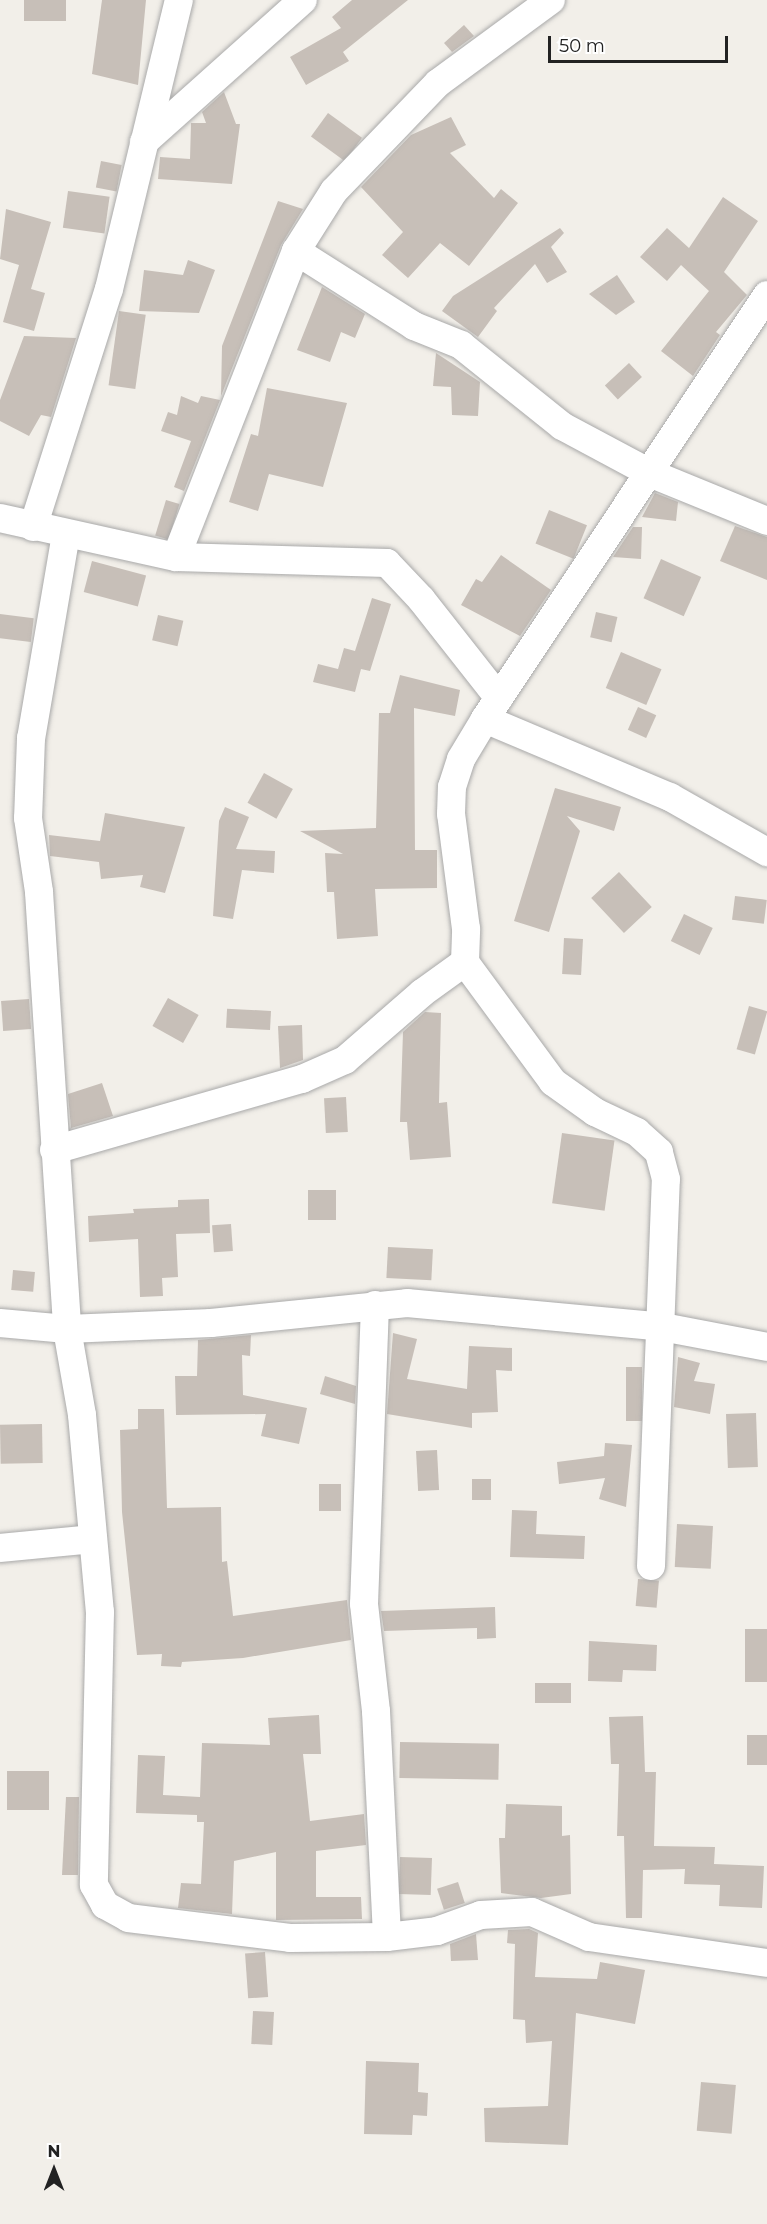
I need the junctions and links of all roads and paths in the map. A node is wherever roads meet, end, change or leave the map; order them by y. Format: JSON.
{"nodes":[{"id":1,"x":179,"y":0,"type":"edge"},
{"id":2,"x":303,"y":0,"type":"edge"},
{"id":3,"x":552,"y":0,"type":"edge"},
{"id":4,"x":144,"y":142,"type":"junction"},
{"id":5,"x":296,"y":251,"type":"junction"},
{"id":6,"x":767,"y":295,"type":"edge"},
{"id":7,"x":652,"y":474,"type":"junction"},
{"id":8,"x":0,"y":518,"type":"edge"},
{"id":9,"x":767,"y":521,"type":"edge"},
{"id":10,"x":33,"y":527,"type":"junction"},
{"id":11,"x":66,"y":534,"type":"junction"},
{"id":12,"x":176,"y":557,"type":"junction"},
{"id":13,"x":492,"y":709,"type":"junction"},
{"id":14,"x":767,"y":852,"type":"edge"},
{"id":15,"x":465,"y":962,"type":"junction"},
{"id":16,"x":54,"y":1150,"type":"junction"},
{"id":17,"x":375,"y":1305,"type":"junction"},
{"id":18,"x":0,"y":1323,"type":"edge"},
{"id":19,"x":657,"y":1326,"type":"junction"},
{"id":20,"x":67,"y":1329,"type":"junction"},
{"id":21,"x":767,"y":1347,"type":"edge"},
{"id":22,"x":93,"y":1539,"type":"junction"},
{"id":23,"x":0,"y":1548,"type":"edge"},
{"id":24,"x":651,"y":1566,"type":"dead end"},
{"id":25,"x":387,"y":1937,"type":"junction"},
{"id":26,"x":767,"y":1964,"type":"edge"}],
"edges":[{"from":1,"to":4,"type":"street"},
{"from":2,"to":4,"type":"street"},
{"from":3,"to":5,"type":"street"},
{"from":4,"to":10,"type":"street"},
{"from":5,"to":7,"type":"street"},
{"from":5,"to":12,"type":"street"},
{"from":6,"to":7,"type":"street"},
{"from":7,"to":9,"type":"street"},
{"from":7,"to":13,"type":"street"},
{"from":8,"to":10,"type":"street"},
{"from":10,"to":11,"type":"street"},
{"from":11,"to":12,"type":"street"},
{"from":11,"to":16,"type":"street"},
{"from":12,"to":13,"type":"street"},
{"from":13,"to":14,"type":"street"},
{"from":13,"to":15,"type":"street"},
{"from":15,"to":16,"type":"street"},
{"from":15,"to":19,"type":"street"},
{"from":16,"to":20,"type":"street"},
{"from":17,"to":19,"type":"street"},
{"from":17,"to":20,"type":"street"},
{"from":17,"to":25,"type":"street"},
{"from":18,"to":20,"type":"street"},
{"from":19,"to":21,"type":"street"},
{"from":19,"to":24,"type":"street"},
{"from":20,"to":22,"type":"street"},
{"from":22,"to":23,"type":"street"},
{"from":22,"to":25,"type":"street"},
{"from":25,"to":26,"type":"street"}]}
